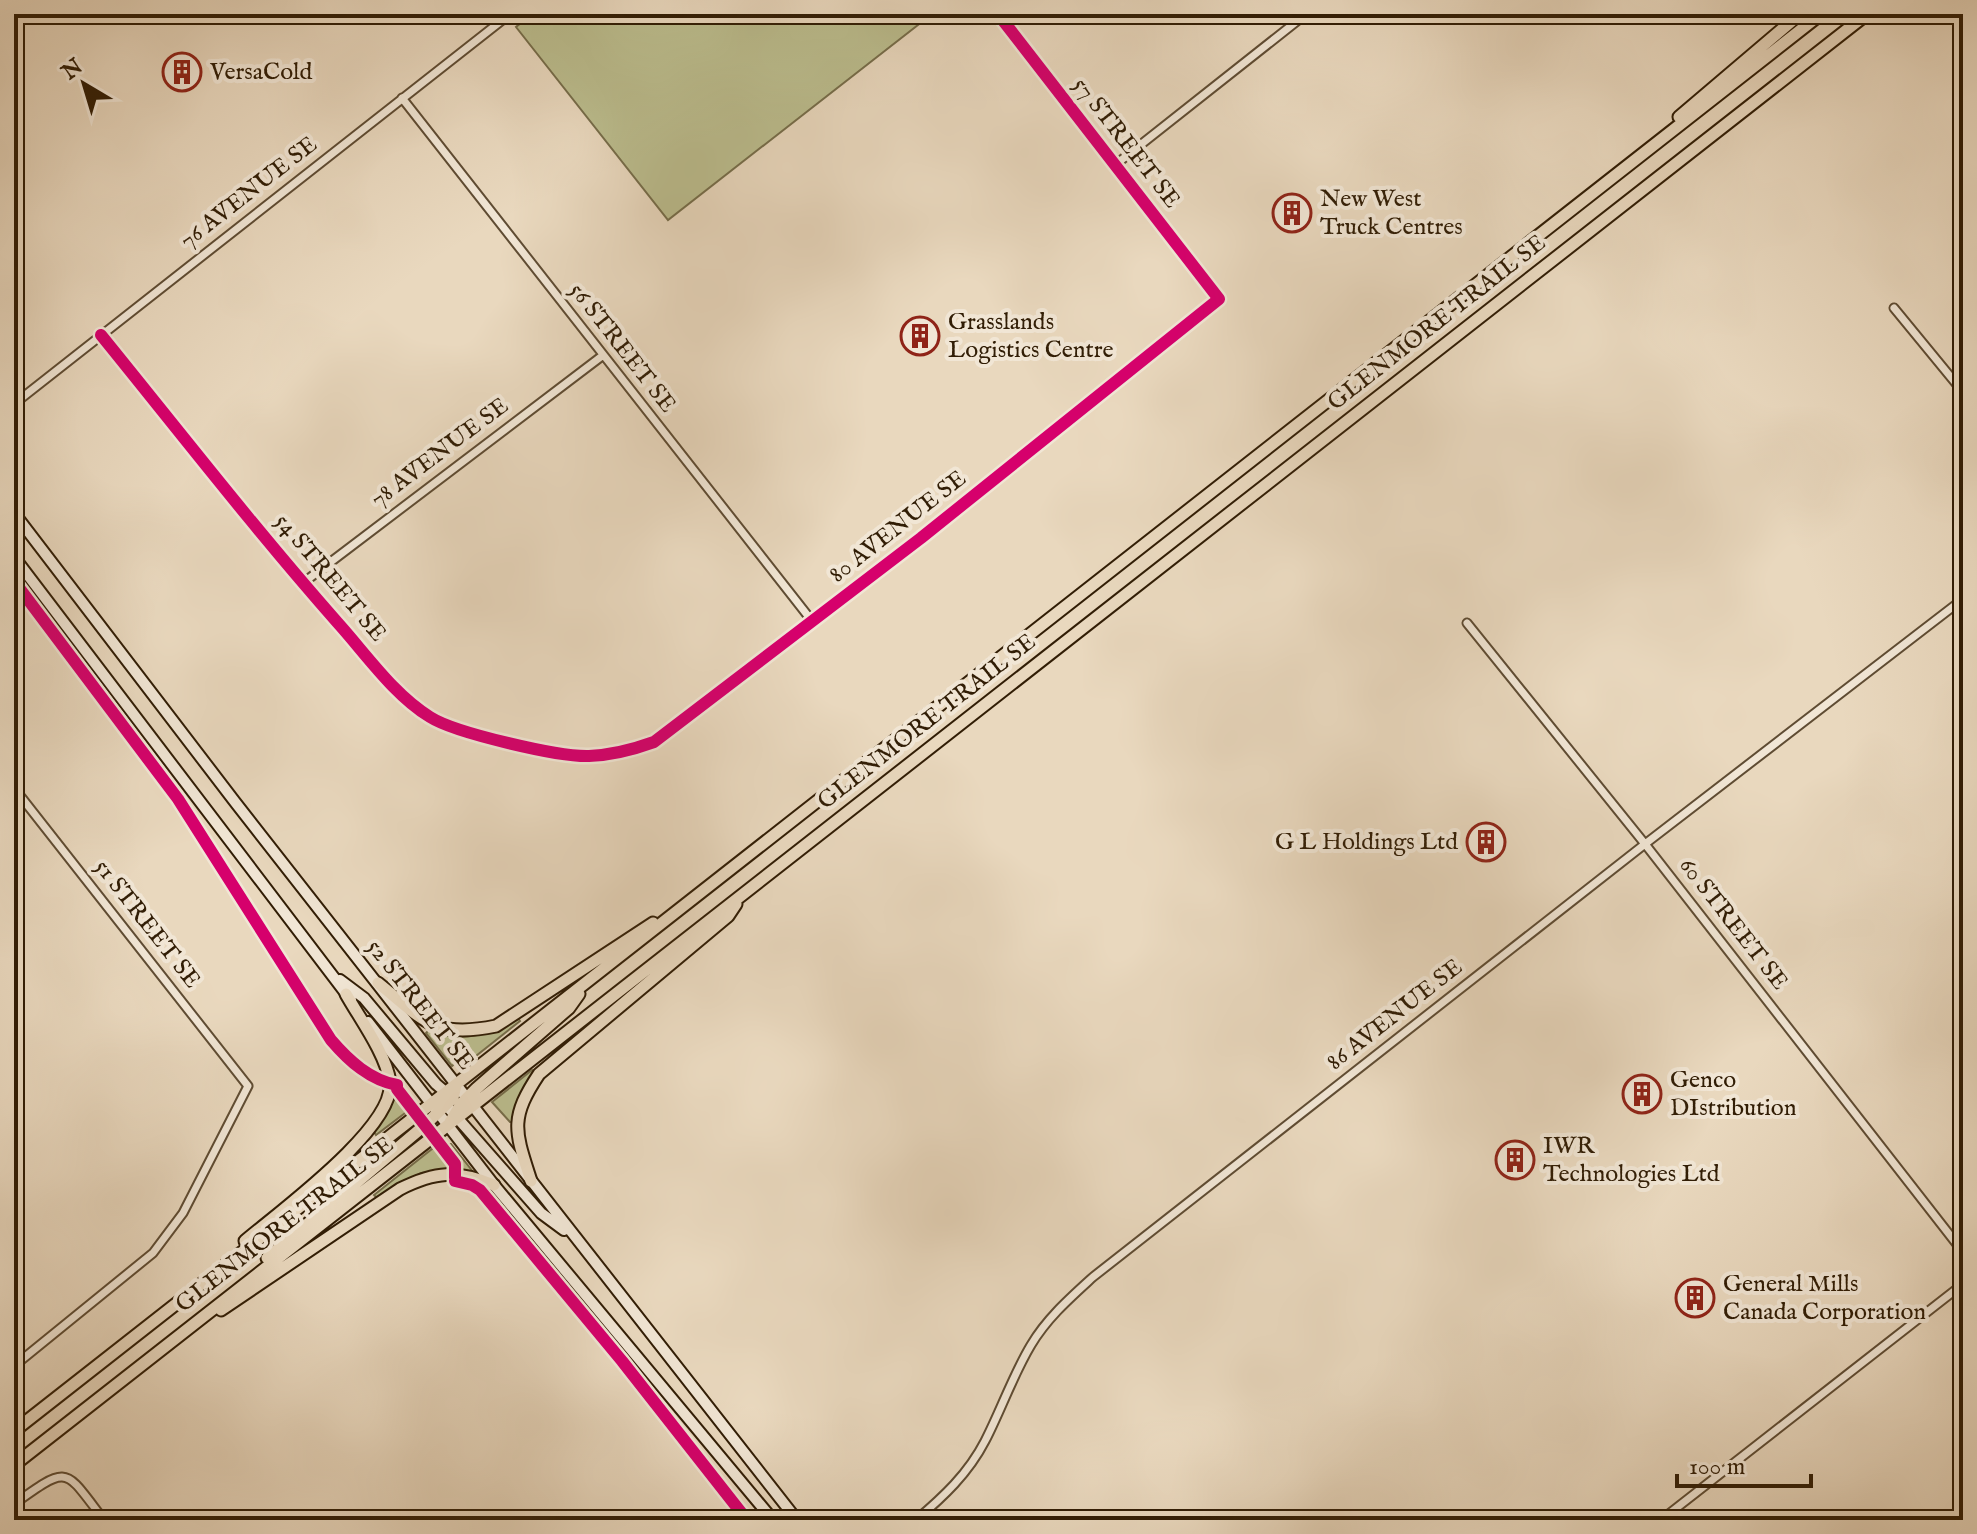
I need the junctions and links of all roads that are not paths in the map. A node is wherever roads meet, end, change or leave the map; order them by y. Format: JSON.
{"nodes":[{"id":1,"x":510,"y":14,"type":"edge"},
{"id":2,"x":998,"y":14,"type":"edge"},
{"id":3,"x":1306,"y":14,"type":"edge"},
{"id":4,"x":1800,"y":14,"type":"edge"},
{"id":5,"x":1821,"y":14,"type":"edge"},
{"id":6,"x":1867,"y":14,"type":"edge"},
{"id":7,"x":402,"y":98,"type":"junction"},
{"id":8,"x":1641,"y":157,"type":"junction"},
{"id":9,"x":1115,"y":165,"type":"junction"},
{"id":10,"x":1219,"y":299,"type":"joint"},
{"id":11,"x":1894,"y":308,"type":"dead end"},
{"id":12,"x":101,"y":335,"type":"junction"},
{"id":13,"x":602,"y":356,"type":"junction"},
{"id":14,"x":1963,"y":392,"type":"edge"},
{"id":15,"x":14,"y":404,"type":"edge"},
{"id":16,"x":14,"y":513,"type":"edge"},
{"id":17,"x":14,"y":557,"type":"edge"},
{"id":18,"x":303,"y":583,"type":"junction"},
{"id":19,"x":1963,"y":599,"type":"edge"},
{"id":20,"x":812,"y":621,"type":"junction"},
{"id":21,"x":1467,"y":623,"type":"dead end"},
{"id":22,"x":587,"y":756,"type":"joint"},
{"id":23,"x":14,"y":788,"type":"edge"},
{"id":24,"x":1645,"y":844,"type":"junction"},
{"id":25,"x":743,"y":894,"type":"junction"},
{"id":26,"x":676,"y":914,"type":"junction"},
{"id":27,"x":329,"y":972,"type":"junction"},
{"id":28,"x":378,"y":983,"type":"junction"},
{"id":29,"x":346,"y":994,"type":"junction"},
{"id":30,"x":453,"y":1105,"type":"junction"},
{"id":31,"x":531,"y":1181,"type":"junction"},
{"id":32,"x":494,"y":1185,"type":"junction"},
{"id":33,"x":575,"y":1239,"type":"junction"},
{"id":34,"x":1963,"y":1252,"type":"edge"},
{"id":35,"x":1963,"y":1284,"type":"edge"},
{"id":36,"x":190,"y":1293,"type":"junction"},
{"id":37,"x":170,"y":1343,"type":"junction"},
{"id":38,"x":14,"y":1366,"type":"edge"},
{"id":39,"x":14,"y":1431,"type":"edge"},
{"id":40,"x":14,"y":1465,"type":"edge"},
{"id":41,"x":14,"y":1504,"type":"edge"},
{"id":42,"x":104,"y":1520,"type":"edge"},
{"id":43,"x":773,"y":1520,"type":"edge"},
{"id":44,"x":797,"y":1520,"type":"edge"},
{"id":45,"x":916,"y":1520,"type":"edge"},
{"id":46,"x":1661,"y":1520,"type":"edge"}],
"edges":[{"from":1,"to":7,"type":"street","name":"76 AVENUE SE"},
{"from":2,"to":9,"type":"street","name":"57 STREET SE"},
{"from":3,"to":9,"type":"street"},
{"from":4,"to":8,"type":"main road"},
{"from":5,"to":8,"type":"main road","name":"GLENMORE TRAIL SE"},
{"from":6,"to":25,"type":"main road","name":"GLENMORE TRAIL SE"},
{"from":7,"to":12,"type":"street","name":"76 AVENUE SE"},
{"from":7,"to":13,"type":"street","name":"56 STREET SE"},
{"from":8,"to":26,"type":"main road","name":"GLENMORE TRAIL SE"},
{"from":9,"to":10,"type":"street","name":"57 STREET SE"},
{"from":10,"to":20,"type":"street","name":"80 AVENUE SE"},
{"from":11,"to":14,"type":"street"},
{"from":12,"to":15,"type":"street","name":"76 AVENUE SE"},
{"from":12,"to":18,"type":"street","name":"54 STREET SE"},
{"from":13,"to":18,"type":"street","name":"78 AVENUE SE"},
{"from":13,"to":20,"type":"street","name":"56 STREET SE"},
{"from":16,"to":28,"type":"main road","name":"52 STREET SE"},
{"from":17,"to":27,"type":"main road","name":"52 STREET SE"},
{"from":18,"to":22,"type":"street","name":"54 STREET SE"},
{"from":19,"to":24,"type":"street","name":"86 AVENUE SE"},
{"from":20,"to":22,"type":"street","name":"80 AVENUE SE"},
{"from":21,"to":24,"type":"street","name":"60 STREET SE"},
{"from":23,"to":38,"type":"street","name":"51 STREET SE"},
{"from":24,"to":34,"type":"street","name":"60 STREET SE"},
{"from":24,"to":45,"type":"street","name":"86 AVENUE SE"},
{"from":25,"to":30,"type":"main road","name":"GLENMORE TRAIL SE"},
{"from":25,"to":31,"type":"main road"},
{"from":26,"to":28,"type":"main road"},
{"from":26,"to":30,"type":"main road","name":"GLENMORE TRAIL SE"},
{"from":27,"to":29,"type":"main road","name":"52 STREET SE"},
{"from":27,"to":30,"type":"main road"},
{"from":28,"to":30,"type":"main road","name":"52 STREET SE"},
{"from":29,"to":30,"type":"main road","name":"52 STREET SE"},
{"from":29,"to":36,"type":"main road"},
{"from":30,"to":31,"type":"main road","name":"52 STREET SE"},
{"from":30,"to":32,"type":"main road","name":"52 STREET SE"},
{"from":30,"to":33,"type":"main road"},
{"from":30,"to":36,"type":"main road","name":"GLENMORE TRAIL SE"},
{"from":30,"to":37,"type":"main road","name":"GLENMORE TRAIL SE"},
{"from":31,"to":33,"type":"main road","name":"52 STREET SE"},
{"from":32,"to":37,"type":"main road"},
{"from":32,"to":43,"type":"main road","name":"52 STREET SE"},
{"from":33,"to":44,"type":"main road","name":"52 STREET SE"},
{"from":35,"to":46,"type":"street"},
{"from":36,"to":39,"type":"main road","name":"GLENMORE TRAIL SE"},
{"from":37,"to":40,"type":"main road","name":"GLENMORE TRAIL SE"},
{"from":41,"to":42,"type":"street"}]}
